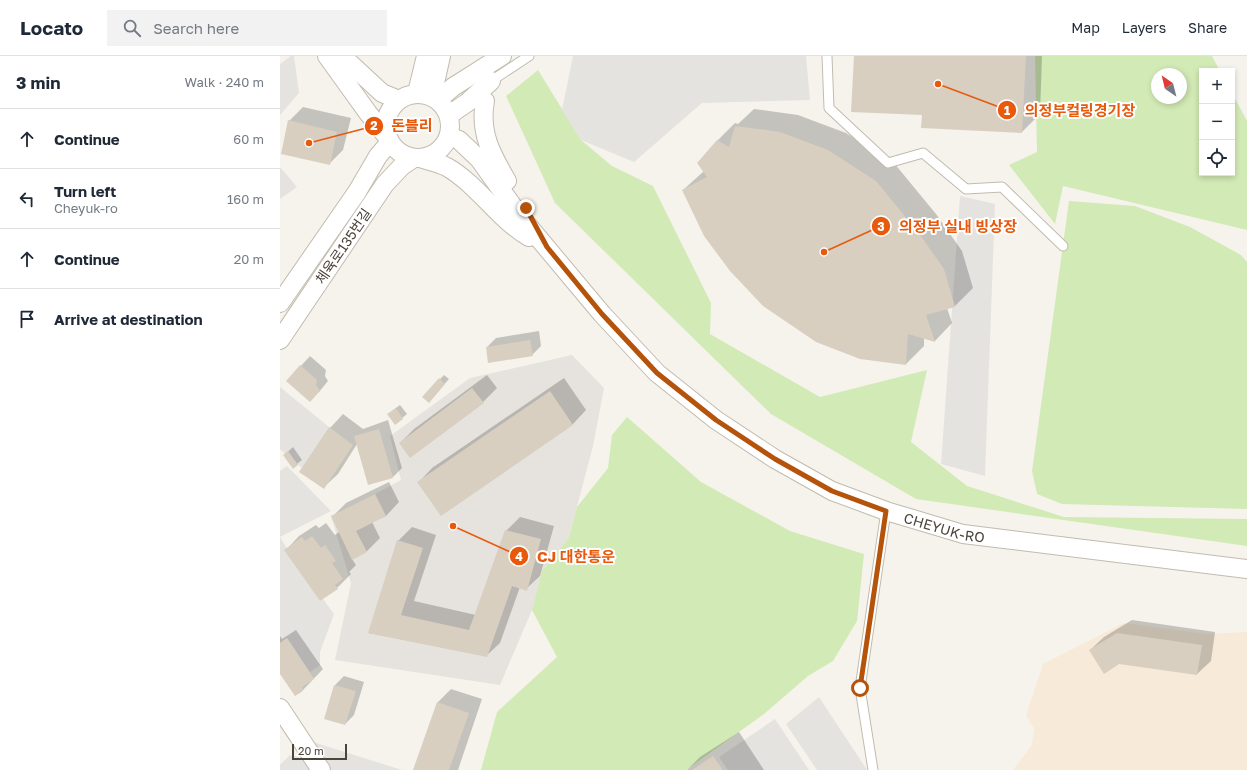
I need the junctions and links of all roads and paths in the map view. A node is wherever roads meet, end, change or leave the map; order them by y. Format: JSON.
{"nodes":[{"id":1,"x":327,"y":56,"type":"edge"},
{"id":2,"x":342,"y":56,"type":"edge"},
{"id":3,"x":426,"y":56,"type":"edge"},
{"id":4,"x":442,"y":56,"type":"edge"},
{"id":5,"x":502,"y":56,"type":"edge"},
{"id":6,"x":530,"y":56,"type":"edge"},
{"id":7,"x":827,"y":56,"type":"edge"},
{"id":8,"x":492,"y":81,"type":"junction"},
{"id":9,"x":429,"y":96,"type":"junction"},
{"id":10,"x":399,"y":100,"type":"junction"},
{"id":11,"x":485,"y":101,"type":"joint"},
{"id":12,"x":449,"y":115,"type":"junction"},
{"id":13,"x":449,"y":136,"type":"junction"},
{"id":14,"x":389,"y":140,"type":"junction"},
{"id":15,"x":417,"y":158,"type":"junction"},
{"id":16,"x":1063,"y":246,"type":"dead end"},
{"id":17,"x":547,"y":247,"type":"junction"},
{"id":18,"x":280,"y":303,"type":"edge"},
{"id":19,"x":280,"y":340,"type":"edge"},
{"id":20,"x":886,"y":511,"type":"junction"},
{"id":21,"x":1247,"y":569,"type":"edge"},
{"id":22,"x":280,"y":708,"type":"edge"},
{"id":23,"x":321,"y":770,"type":"edge"},
{"id":24,"x":873,"y":770,"type":"edge"}],
"edges":[{"from":1,"to":14,"type":"street"},
{"from":2,"to":10,"type":"street"},
{"from":3,"to":9,"type":"street"},
{"from":4,"to":9,"type":"street"},
{"from":5,"to":9,"type":"street"},
{"from":6,"to":8,"type":"lane"},
{"from":7,"to":16,"type":"lane"},
{"from":8,"to":11,"type":"lane"},
{"from":8,"to":12,"type":"street"},
{"from":9,"to":10,"type":"street"},
{"from":9,"to":12,"type":"street"},
{"from":10,"to":14,"type":"street"},
{"from":11,"to":17,"type":"street"},
{"from":12,"to":13,"type":"street"},
{"from":13,"to":15,"type":"street"},
{"from":13,"to":17,"type":"street"},
{"from":14,"to":15,"type":"street"},
{"from":14,"to":18,"type":"street","name":"체육로135번길"},
{"from":15,"to":17,"type":"street"},
{"from":15,"to":19,"type":"street","name":"체육로135번길"},
{"from":17,"to":20,"type":"street","name":"CHEYUK-RO"},
{"from":20,"to":21,"type":"street","name":"CHEYUK-RO"},
{"from":20,"to":24,"type":"lane"},
{"from":22,"to":23,"type":"street"}]}
